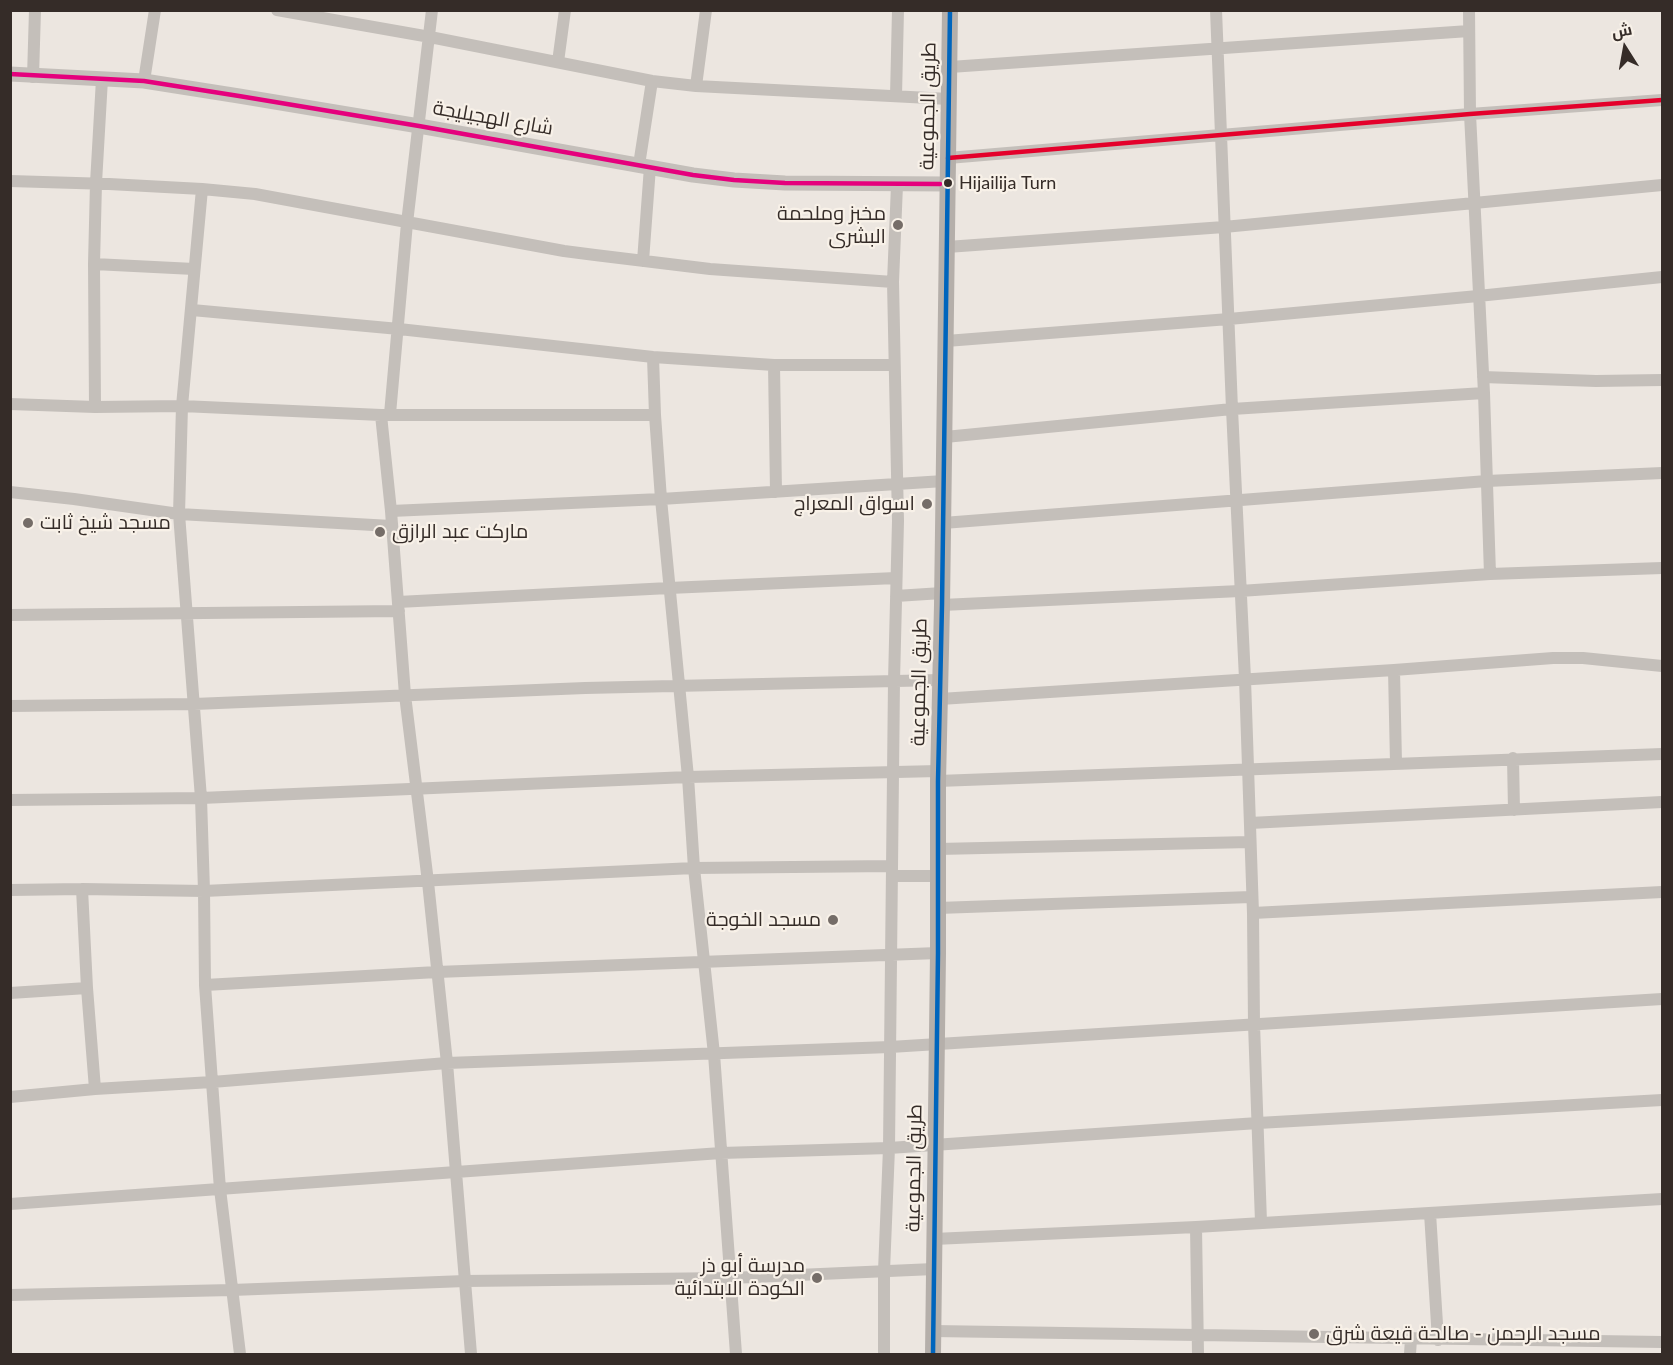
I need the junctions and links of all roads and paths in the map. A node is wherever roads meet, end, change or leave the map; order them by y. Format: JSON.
{"nodes":[{"id":1,"x":35,"y":10,"type":"edge"},
{"id":2,"x":155,"y":10,"type":"edge"},
{"id":3,"x":277,"y":10,"type":"edge"},
{"id":4,"x":432,"y":10,"type":"edge"},
{"id":5,"x":565,"y":10,"type":"edge"},
{"id":6,"x":706,"y":10,"type":"edge"},
{"id":7,"x":898,"y":10,"type":"edge"},
{"id":8,"x":950,"y":10,"type":"edge"},
{"id":9,"x":1216,"y":10,"type":"edge"},
{"id":10,"x":1468,"y":10,"type":"edge"},
{"id":11,"x":305,"y":12,"type":"edge"},
{"id":12,"x":1469,"y":31,"type":"junction"},
{"id":13,"x":430,"y":37,"type":"junction"},
{"id":14,"x":1218,"y":48,"type":"junction"},
{"id":15,"x":558,"y":62,"type":"junction"},
{"id":16,"x":950,"y":67,"type":"junction"},
{"id":17,"x":10,"y":74,"type":"edge"},
{"id":18,"x":33,"y":77,"type":"junction"},
{"id":19,"x":102,"y":79,"type":"junction"},
{"id":20,"x":144,"y":81,"type":"junction"},
{"id":21,"x":652,"y":81,"type":"junction"},
{"id":22,"x":696,"y":86,"type":"junction"},
{"id":23,"x":896,"y":96,"type":"junction"},
{"id":24,"x":949,"y":99,"type":"junction"},
{"id":25,"x":1662,"y":100,"type":"edge"},
{"id":26,"x":1470,"y":114,"type":"junction"},
{"id":27,"x":419,"y":126,"type":"junction"},
{"id":28,"x":1221,"y":135,"type":"junction"},
{"id":29,"x":948,"y":158,"type":"junction"},
{"id":30,"x":644,"y":166,"type":"junction"},
{"id":31,"x":10,"y":181,"type":"edge"},
{"id":32,"x":96,"y":183,"type":"junction"},
{"id":33,"x":948,"y":184,"type":"junction"},
{"id":34,"x":897,"y":185,"type":"junction"},
{"id":35,"x":1662,"y":185,"type":"edge"},
{"id":36,"x":202,"y":189,"type":"junction"},
{"id":37,"x":1473,"y":203,"type":"junction"},
{"id":38,"x":407,"y":223,"type":"junction"},
{"id":39,"x":1224,"y":226,"type":"junction"},
{"id":40,"x":947,"y":247,"type":"junction"},
{"id":41,"x":643,"y":261,"type":"junction"},
{"id":42,"x":94,"y":264,"type":"junction"},
{"id":43,"x":194,"y":269,"type":"junction"},
{"id":44,"x":1662,"y":277,"type":"edge"},
{"id":45,"x":893,"y":282,"type":"junction"},
{"id":46,"x":1478,"y":296,"type":"junction"},
{"id":47,"x":192,"y":310,"type":"junction"},
{"id":48,"x":1229,"y":319,"type":"junction"},
{"id":49,"x":399,"y":329,"type":"junction"},
{"id":50,"x":946,"y":341,"type":"junction"},
{"id":51,"x":653,"y":357,"type":"junction"},
{"id":52,"x":774,"y":365,"type":"junction"},
{"id":53,"x":894,"y":365,"type":"junction"},
{"id":54,"x":1483,"y":377,"type":"junction"},
{"id":55,"x":1662,"y":380,"type":"edge"},
{"id":56,"x":1484,"y":393,"type":"junction"},
{"id":57,"x":10,"y":404,"type":"edge"},
{"id":58,"x":182,"y":406,"type":"junction"},
{"id":59,"x":95,"y":407,"type":"junction"},
{"id":60,"x":1232,"y":409,"type":"junction"},
{"id":61,"x":385,"y":414,"type":"junction"},
{"id":62,"x":655,"y":415,"type":"junction"},
{"id":63,"x":945,"y":436,"type":"junction"},
{"id":64,"x":1662,"y":473,"type":"edge"},
{"id":65,"x":944,"y":481,"type":"junction"},
{"id":66,"x":1487,"y":482,"type":"junction"},
{"id":67,"x":897,"y":484,"type":"junction"},
{"id":68,"x":10,"y":492,"type":"edge"},
{"id":69,"x":776,"y":492,"type":"junction"},
{"id":70,"x":661,"y":499,"type":"junction"},
{"id":71,"x":1237,"y":500,"type":"junction"},
{"id":72,"x":391,"y":511,"type":"junction"},
{"id":73,"x":179,"y":514,"type":"junction"},
{"id":74,"x":943,"y":523,"type":"junction"},
{"id":75,"x":392,"y":526,"type":"junction"},
{"id":76,"x":1662,"y":568,"type":"edge"},
{"id":77,"x":1490,"y":574,"type":"junction"},
{"id":78,"x":896,"y":578,"type":"junction"},
{"id":79,"x":669,"y":588,"type":"junction"},
{"id":80,"x":1240,"y":591,"type":"junction"},
{"id":81,"x":896,"y":596,"type":"junction"},
{"id":82,"x":942,"y":599,"type":"junction"},
{"id":83,"x":398,"y":606,"type":"junction"},
{"id":84,"x":186,"y":613,"type":"junction"},
{"id":85,"x":10,"y":615,"type":"edge"},
{"id":86,"x":1662,"y":666,"type":"edge"},
{"id":87,"x":1395,"y":670,"type":"junction"},
{"id":88,"x":1245,"y":679,"type":"junction"},
{"id":89,"x":940,"y":680,"type":"junction"},
{"id":90,"x":894,"y":681,"type":"junction"},
{"id":91,"x":678,"y":686,"type":"junction"},
{"id":92,"x":405,"y":695,"type":"junction"},
{"id":93,"x":940,"y":699,"type":"junction"},
{"id":94,"x":194,"y":704,"type":"junction"},
{"id":95,"x":10,"y":706,"type":"edge"},
{"id":96,"x":1662,"y":754,"type":"edge"},
{"id":97,"x":1513,"y":758,"type":"junction"},
{"id":98,"x":1396,"y":763,"type":"junction"},
{"id":99,"x":1248,"y":770,"type":"junction"},
{"id":100,"x":894,"y":772,"type":"junction"},
{"id":101,"x":938,"y":776,"type":"junction"},
{"id":102,"x":688,"y":777,"type":"junction"},
{"id":103,"x":416,"y":789,"type":"junction"},
{"id":104,"x":201,"y":798,"type":"junction"},
{"id":105,"x":10,"y":800,"type":"edge"},
{"id":106,"x":1662,"y":802,"type":"edge"},
{"id":107,"x":1514,"y":810,"type":"junction"},
{"id":108,"x":1250,"y":823,"type":"junction"},
{"id":109,"x":1250,"y":842,"type":"junction"},
{"id":110,"x":938,"y":849,"type":"junction"},
{"id":111,"x":694,"y":868,"type":"junction"},
{"id":112,"x":892,"y":871,"type":"junction"},
{"id":113,"x":938,"y":876,"type":"junction"},
{"id":114,"x":428,"y":882,"type":"junction"},
{"id":115,"x":82,"y":889,"type":"junction"},
{"id":116,"x":10,"y":890,"type":"edge"},
{"id":117,"x":204,"y":891,"type":"junction"},
{"id":118,"x":1662,"y":891,"type":"edge"},
{"id":119,"x":1251,"y":897,"type":"junction"},
{"id":120,"x":938,"y":908,"type":"junction"},
{"id":121,"x":1253,"y":912,"type":"junction"},
{"id":122,"x":938,"y":953,"type":"junction"},
{"id":123,"x":891,"y":956,"type":"junction"},
{"id":124,"x":705,"y":961,"type":"junction"},
{"id":125,"x":437,"y":972,"type":"junction"},
{"id":126,"x":205,"y":985,"type":"junction"},
{"id":127,"x":87,"y":988,"type":"junction"},
{"id":128,"x":10,"y":993,"type":"edge"},
{"id":129,"x":1662,"y":999,"type":"edge"},
{"id":130,"x":1254,"y":1024,"type":"junction"},
{"id":131,"x":936,"y":1045,"type":"junction"},
{"id":132,"x":890,"y":1047,"type":"junction"},
{"id":133,"x":714,"y":1054,"type":"junction"},
{"id":134,"x":447,"y":1064,"type":"junction"},
{"id":135,"x":212,"y":1082,"type":"junction"},
{"id":136,"x":94,"y":1089,"type":"junction"},
{"id":137,"x":10,"y":1096,"type":"edge"},
{"id":138,"x":1662,"y":1100,"type":"edge"},
{"id":139,"x":1258,"y":1123,"type":"junction"},
{"id":140,"x":935,"y":1144,"type":"junction"},
{"id":141,"x":889,"y":1148,"type":"junction"},
{"id":142,"x":721,"y":1153,"type":"junction"},
{"id":143,"x":455,"y":1172,"type":"junction"},
{"id":144,"x":220,"y":1189,"type":"junction"},
{"id":145,"x":1662,"y":1199,"type":"edge"},
{"id":146,"x":10,"y":1204,"type":"edge"},
{"id":147,"x":1430,"y":1213,"type":"junction"},
{"id":148,"x":1262,"y":1222,"type":"junction"},
{"id":149,"x":1196,"y":1227,"type":"junction"},
{"id":150,"x":934,"y":1239,"type":"junction"},
{"id":151,"x":934,"y":1269,"type":"junction"},
{"id":152,"x":884,"y":1271,"type":"junction"},
{"id":153,"x":730,"y":1278,"type":"junction"},
{"id":154,"x":465,"y":1281,"type":"junction"},
{"id":155,"x":232,"y":1290,"type":"junction"},
{"id":156,"x":10,"y":1295,"type":"edge"},
{"id":157,"x":933,"y":1331,"type":"junction"},
{"id":158,"x":1198,"y":1335,"type":"junction"},
{"id":159,"x":1411,"y":1339,"type":"junction"},
{"id":160,"x":1438,"y":1340,"type":"junction"},
{"id":161,"x":1662,"y":1342,"type":"edge"},
{"id":162,"x":240,"y":1354,"type":"edge"},
{"id":163,"x":471,"y":1354,"type":"edge"},
{"id":164,"x":736,"y":1354,"type":"edge"},
{"id":165,"x":884,"y":1354,"type":"edge"},
{"id":166,"x":933,"y":1354,"type":"edge"},
{"id":167,"x":1198,"y":1354,"type":"edge"},
{"id":168,"x":1410,"y":1354,"type":"edge"}],
"edges":[{"from":1,"to":18,"type":"street"},
{"from":2,"to":20,"type":"street"},
{"from":3,"to":11,"type":"street"},
{"from":4,"to":13,"type":"street"},
{"from":5,"to":15,"type":"street"},
{"from":6,"to":22,"type":"street"},
{"from":7,"to":23,"type":"street"},
{"from":8,"to":16,"type":"main road","name":"طريق الجموعية"},
{"from":9,"to":14,"type":"street"},
{"from":10,"to":12,"type":"street"},
{"from":11,"to":13,"type":"street"},
{"from":12,"to":14,"type":"street"},
{"from":12,"to":26,"type":"street"},
{"from":13,"to":15,"type":"street"},
{"from":13,"to":27,"type":"street"},
{"from":14,"to":16,"type":"street"},
{"from":14,"to":28,"type":"street"},
{"from":15,"to":21,"type":"street"},
{"from":16,"to":24,"type":"main road","name":"طريق الجموعية"},
{"from":17,"to":18,"type":"street","name":"شارع الهجيليجة"},
{"from":18,"to":19,"type":"street","name":"شارع الهجيليجة"},
{"from":19,"to":20,"type":"street","name":"شارع الهجيليجة"},
{"from":19,"to":32,"type":"street"},
{"from":20,"to":27,"type":"street","name":"شارع الهجيليجة"},
{"from":21,"to":22,"type":"street"},
{"from":21,"to":30,"type":"street"},
{"from":22,"to":23,"type":"street"},
{"from":23,"to":24,"type":"street"},
{"from":24,"to":29,"type":"main road","name":"طريق الجموعية"},
{"from":25,"to":26,"type":"street"},
{"from":26,"to":28,"type":"street"},
{"from":26,"to":37,"type":"street"},
{"from":27,"to":30,"type":"street","name":"شارع الهجيليجة"},
{"from":27,"to":38,"type":"street"},
{"from":28,"to":29,"type":"street"},
{"from":28,"to":39,"type":"street"},
{"from":29,"to":33,"type":"main road","name":"طريق الجموعية"},
{"from":30,"to":34,"type":"street","name":"شارع الهجيليجة"},
{"from":30,"to":41,"type":"street"},
{"from":31,"to":32,"type":"street"},
{"from":32,"to":36,"type":"street"},
{"from":32,"to":42,"type":"street"},
{"from":33,"to":34,"type":"street","name":"شارع الهجيليجة"},
{"from":33,"to":40,"type":"main road","name":"طريق الجموعية"},
{"from":34,"to":45,"type":"street"},
{"from":35,"to":37,"type":"street"},
{"from":36,"to":38,"type":"street"},
{"from":36,"to":43,"type":"street"},
{"from":37,"to":39,"type":"street"},
{"from":37,"to":46,"type":"street"},
{"from":38,"to":41,"type":"street"},
{"from":38,"to":49,"type":"street"},
{"from":39,"to":40,"type":"street"},
{"from":39,"to":48,"type":"street"},
{"from":40,"to":50,"type":"main road","name":"طريق الجموعية"},
{"from":41,"to":45,"type":"street"},
{"from":42,"to":43,"type":"street"},
{"from":42,"to":59,"type":"street"},
{"from":43,"to":47,"type":"street"},
{"from":44,"to":46,"type":"street"},
{"from":45,"to":53,"type":"street"},
{"from":46,"to":48,"type":"street"},
{"from":46,"to":54,"type":"street"},
{"from":47,"to":49,"type":"street"},
{"from":47,"to":58,"type":"street"},
{"from":48,"to":50,"type":"street"},
{"from":48,"to":60,"type":"street"},
{"from":49,"to":51,"type":"street"},
{"from":49,"to":61,"type":"street"},
{"from":50,"to":63,"type":"main road","name":"طريق الجموعية"},
{"from":51,"to":52,"type":"street"},
{"from":51,"to":62,"type":"street"},
{"from":52,"to":53,"type":"street"},
{"from":52,"to":69,"type":"street"},
{"from":53,"to":67,"type":"street"},
{"from":54,"to":55,"type":"street"},
{"from":54,"to":56,"type":"street"},
{"from":56,"to":60,"type":"street"},
{"from":56,"to":66,"type":"street"},
{"from":57,"to":59,"type":"street"},
{"from":58,"to":59,"type":"street"},
{"from":58,"to":61,"type":"street"},
{"from":58,"to":73,"type":"street"},
{"from":60,"to":63,"type":"street"},
{"from":60,"to":71,"type":"street"},
{"from":61,"to":62,"type":"street"},
{"from":61,"to":72,"type":"street"},
{"from":62,"to":70,"type":"street"},
{"from":63,"to":65,"type":"main road","name":"طريق الجموعية"},
{"from":64,"to":66,"type":"street"},
{"from":65,"to":67,"type":"street"},
{"from":65,"to":74,"type":"main road","name":"طريق الجموعية"},
{"from":66,"to":71,"type":"street"},
{"from":66,"to":77,"type":"street"},
{"from":67,"to":69,"type":"street"},
{"from":67,"to":78,"type":"street"},
{"from":68,"to":73,"type":"street"},
{"from":69,"to":70,"type":"street"},
{"from":70,"to":72,"type":"street"},
{"from":70,"to":79,"type":"street"},
{"from":71,"to":74,"type":"street"},
{"from":71,"to":80,"type":"street"},
{"from":72,"to":75,"type":"street"},
{"from":73,"to":75,"type":"street"},
{"from":73,"to":84,"type":"street"},
{"from":74,"to":82,"type":"main road","name":"طريق الجموعية"},
{"from":75,"to":83,"type":"street"},
{"from":76,"to":77,"type":"street"},
{"from":77,"to":80,"type":"street"},
{"from":78,"to":79,"type":"street"},
{"from":78,"to":81,"type":"street"},
{"from":79,"to":83,"type":"street"},
{"from":79,"to":91,"type":"street"},
{"from":80,"to":82,"type":"street"},
{"from":80,"to":88,"type":"street"},
{"from":81,"to":82,"type":"street"},
{"from":81,"to":90,"type":"street"},
{"from":82,"to":89,"type":"main road","name":"طريق الجموعية"},
{"from":83,"to":84,"type":"street"},
{"from":83,"to":92,"type":"street"},
{"from":84,"to":85,"type":"street"},
{"from":84,"to":94,"type":"street"},
{"from":86,"to":87,"type":"street"},
{"from":87,"to":88,"type":"street"},
{"from":87,"to":98,"type":"street"},
{"from":88,"to":93,"type":"street"},
{"from":88,"to":99,"type":"street"},
{"from":89,"to":90,"type":"street"},
{"from":89,"to":93,"type":"main road","name":"طريق الجموعية"},
{"from":90,"to":91,"type":"street"},
{"from":90,"to":100,"type":"street"},
{"from":91,"to":92,"type":"street"},
{"from":91,"to":102,"type":"street"},
{"from":92,"to":94,"type":"street"},
{"from":92,"to":103,"type":"street"},
{"from":93,"to":101,"type":"main road","name":"طريق الجموعية"},
{"from":94,"to":95,"type":"street"},
{"from":94,"to":104,"type":"street"},
{"from":96,"to":97,"type":"street"},
{"from":97,"to":98,"type":"street"},
{"from":97,"to":107,"type":"street"},
{"from":98,"to":99,"type":"street"},
{"from":99,"to":101,"type":"street"},
{"from":99,"to":108,"type":"street"},
{"from":100,"to":101,"type":"street"},
{"from":100,"to":102,"type":"street"},
{"from":100,"to":112,"type":"street"},
{"from":101,"to":110,"type":"main road","name":"طريق الجموعية"},
{"from":102,"to":103,"type":"street"},
{"from":102,"to":111,"type":"street"},
{"from":103,"to":104,"type":"street"},
{"from":103,"to":114,"type":"street"},
{"from":104,"to":105,"type":"street"},
{"from":104,"to":117,"type":"street"},
{"from":106,"to":107,"type":"street"},
{"from":107,"to":108,"type":"street"},
{"from":108,"to":109,"type":"street"},
{"from":109,"to":110,"type":"street"},
{"from":109,"to":119,"type":"street"},
{"from":110,"to":113,"type":"main road","name":"طريق الجموعية"},
{"from":111,"to":112,"type":"street"},
{"from":111,"to":114,"type":"street"},
{"from":111,"to":124,"type":"street"},
{"from":112,"to":113,"type":"street"},
{"from":112,"to":123,"type":"street"},
{"from":113,"to":120,"type":"main road","name":"طريق الجموعية"},
{"from":114,"to":117,"type":"street"},
{"from":114,"to":125,"type":"street"},
{"from":115,"to":116,"type":"street"},
{"from":115,"to":117,"type":"street"},
{"from":115,"to":127,"type":"street"},
{"from":117,"to":126,"type":"street"},
{"from":118,"to":121,"type":"street"},
{"from":119,"to":120,"type":"street"},
{"from":119,"to":121,"type":"street"},
{"from":120,"to":122,"type":"main road","name":"طريق الجموعية"},
{"from":121,"to":130,"type":"street"},
{"from":122,"to":123,"type":"street"},
{"from":122,"to":131,"type":"main road","name":"طريق الجموعية"},
{"from":123,"to":124,"type":"street"},
{"from":123,"to":132,"type":"street"},
{"from":124,"to":125,"type":"street"},
{"from":124,"to":133,"type":"street"},
{"from":125,"to":126,"type":"street"},
{"from":125,"to":134,"type":"street"},
{"from":126,"to":135,"type":"street"},
{"from":127,"to":128,"type":"street"},
{"from":127,"to":136,"type":"street"},
{"from":129,"to":130,"type":"street"},
{"from":130,"to":131,"type":"street"},
{"from":130,"to":139,"type":"street"},
{"from":131,"to":132,"type":"street"},
{"from":131,"to":140,"type":"main road","name":"طريق الجموعية"},
{"from":132,"to":133,"type":"street"},
{"from":132,"to":141,"type":"street"},
{"from":133,"to":134,"type":"street"},
{"from":133,"to":142,"type":"street"},
{"from":134,"to":135,"type":"street"},
{"from":134,"to":143,"type":"street"},
{"from":135,"to":136,"type":"street"},
{"from":135,"to":144,"type":"street"},
{"from":136,"to":137,"type":"street"},
{"from":138,"to":139,"type":"street"},
{"from":139,"to":140,"type":"street"},
{"from":139,"to":148,"type":"street"},
{"from":140,"to":141,"type":"street"},
{"from":140,"to":150,"type":"main road","name":"طريق الجموعية"},
{"from":141,"to":142,"type":"street"},
{"from":141,"to":152,"type":"street"},
{"from":142,"to":143,"type":"street"},
{"from":142,"to":153,"type":"street"},
{"from":143,"to":144,"type":"street"},
{"from":143,"to":154,"type":"street"},
{"from":144,"to":146,"type":"street"},
{"from":144,"to":155,"type":"street"},
{"from":145,"to":147,"type":"street"},
{"from":147,"to":148,"type":"street"},
{"from":147,"to":160,"type":"street"},
{"from":148,"to":149,"type":"street"},
{"from":149,"to":150,"type":"street"},
{"from":149,"to":158,"type":"street"},
{"from":150,"to":151,"type":"main road","name":"طريق الجموعية"},
{"from":151,"to":152,"type":"street"},
{"from":151,"to":157,"type":"main road","name":"طريق الجموعية"},
{"from":152,"to":153,"type":"street"},
{"from":152,"to":165,"type":"street"},
{"from":153,"to":154,"type":"street"},
{"from":153,"to":164,"type":"street"},
{"from":154,"to":155,"type":"street"},
{"from":154,"to":163,"type":"street"},
{"from":155,"to":156,"type":"street"},
{"from":155,"to":162,"type":"street"},
{"from":157,"to":158,"type":"street"},
{"from":157,"to":166,"type":"main road","name":"طريق الجموعية"},
{"from":158,"to":159,"type":"street"},
{"from":158,"to":167,"type":"street"},
{"from":159,"to":160,"type":"street"},
{"from":159,"to":168,"type":"street"},
{"from":160,"to":161,"type":"street"}]}
